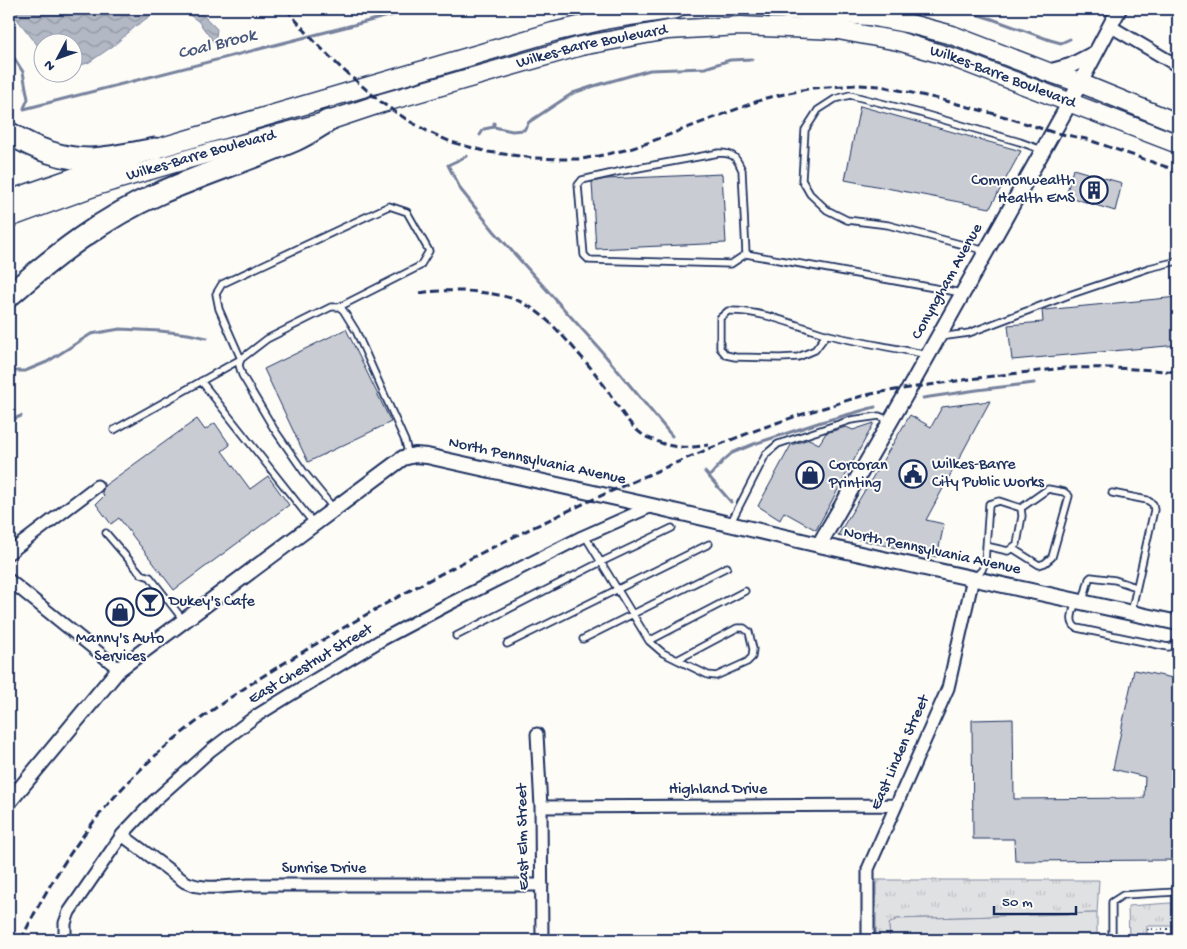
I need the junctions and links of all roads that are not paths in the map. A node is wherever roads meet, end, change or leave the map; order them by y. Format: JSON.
{"nodes":[{"id":1,"x":676,"y":9,"type":"edge"},
{"id":2,"x":774,"y":9,"type":"edge"},
{"id":3,"x":1119,"y":9,"type":"edge"},
{"id":4,"x":1110,"y":26,"type":"junction"},
{"id":5,"x":1095,"y":53,"type":"junction"},
{"id":6,"x":1178,"y":66,"type":"edge"},
{"id":7,"x":1048,"y":72,"type":"junction"},
{"id":8,"x":1080,"y":83,"type":"junction"},
{"id":9,"x":1070,"y":102,"type":"junction"},
{"id":10,"x":328,"y":121,"type":"junction"},
{"id":11,"x":1178,"y":123,"type":"edge"},
{"id":12,"x":9,"y":133,"type":"edge"},
{"id":13,"x":1178,"y":144,"type":"edge"},
{"id":14,"x":155,"y":149,"type":"junction"},
{"id":15,"x":1042,"y":150,"type":"junction"},
{"id":16,"x":9,"y":200,"type":"edge"},
{"id":17,"x":9,"y":218,"type":"edge"},
{"id":18,"x":986,"y":251,"type":"junction"},
{"id":19,"x":746,"y":254,"type":"junction"},
{"id":20,"x":1178,"y":262,"type":"edge"},
{"id":21,"x":962,"y":293,"type":"junction"},
{"id":22,"x":9,"y":296,"type":"edge"},
{"id":23,"x":339,"y":307,"type":"junction"},
{"id":24,"x":827,"y":334,"type":"junction"},
{"id":25,"x":937,"y":337,"type":"junction"},
{"id":26,"x":927,"y":355,"type":"junction"},
{"id":27,"x":241,"y":359,"type":"junction"},
{"id":28,"x":201,"y":381,"type":"junction"},
{"id":29,"x":891,"y":421,"type":"junction"},
{"id":30,"x":114,"y":430,"type":"dead end"},
{"id":31,"x":409,"y":456,"type":"junction"},
{"id":32,"x":97,"y":486,"type":"dead end"},
{"id":33,"x":1112,"y":494,"type":"dead end"},
{"id":34,"x":652,"y":506,"type":"junction"},
{"id":35,"x":1021,"y":508,"type":"junction"},
{"id":36,"x":334,"y":509,"type":"junction"},
{"id":37,"x":314,"y":524,"type":"junction"},
{"id":38,"x":730,"y":524,"type":"junction"},
{"id":39,"x":672,"y":528,"type":"dead end"},
{"id":40,"x":106,"y":533,"type":"dead end"},
{"id":41,"x":584,"y":536,"type":"junction"},
{"id":42,"x":709,"y":544,"type":"dead end"},
{"id":43,"x":819,"y":545,"type":"junction"},
{"id":44,"x":986,"y":546,"type":"junction"},
{"id":45,"x":1012,"y":548,"type":"junction"},
{"id":46,"x":9,"y":553,"type":"edge"},
{"id":47,"x":601,"y":562,"type":"junction"},
{"id":48,"x":727,"y":568,"type":"dead end"},
{"id":49,"x":974,"y":578,"type":"junction"},
{"id":50,"x":9,"y":580,"type":"edge"},
{"id":51,"x":1136,"y":587,"type":"junction"},
{"id":52,"x":617,"y":589,"type":"junction"},
{"id":53,"x":745,"y":591,"type":"dead end"},
{"id":54,"x":1079,"y":601,"type":"junction"},
{"id":55,"x":1131,"y":613,"type":"junction"},
{"id":56,"x":633,"y":614,"type":"junction"},
{"id":57,"x":184,"y":621,"type":"junction"},
{"id":58,"x":1178,"y":623,"type":"edge"},
{"id":59,"x":1178,"y":630,"type":"edge"},
{"id":60,"x":456,"y":636,"type":"dead end"},
{"id":61,"x":583,"y":639,"type":"dead end"},
{"id":62,"x":649,"y":641,"type":"junction"},
{"id":63,"x":507,"y":644,"type":"dead end"},
{"id":64,"x":677,"y":660,"type":"junction"},
{"id":65,"x":119,"y":669,"type":"junction"},
{"id":66,"x":537,"y":734,"type":"dead end"},
{"id":67,"x":9,"y":802,"type":"edge"},
{"id":68,"x":896,"y":805,"type":"junction"},
{"id":69,"x":540,"y":807,"type":"junction"},
{"id":70,"x":122,"y":835,"type":"junction"},
{"id":71,"x":542,"y":885,"type":"junction"},
{"id":72,"x":1176,"y":892,"type":"dead end"},
{"id":73,"x":65,"y":940,"type":"edge"},
{"id":74,"x":542,"y":940,"type":"edge"},
{"id":75,"x":868,"y":940,"type":"edge"},
{"id":76,"x":1112,"y":940,"type":"edge"}],
"edges":[{"from":1,"to":14,"type":"main road","name":"Wilkes-Barre Boulevard"},
{"from":2,"to":7,"type":"main road","name":"Wilkes-Barre Boulevard"},
{"from":3,"to":4,"type":"street","name":"Conyngham Avenue"},
{"from":4,"to":5,"type":"street","name":"Conyngham Avenue"},
{"from":4,"to":6,"type":"street"},
{"from":5,"to":7,"type":"street"},
{"from":5,"to":8,"type":"street","name":"Conyngham Avenue"},
{"from":7,"to":8,"type":"main road","name":"Wilkes-Barre Boulevard"},
{"from":8,"to":9,"type":"street","name":"Conyngham Avenue"},
{"from":8,"to":11,"type":"main road","name":"Wilkes-Barre Boulevard"},
{"from":9,"to":10,"type":"main road","name":"Wilkes-Barre Boulevard"},
{"from":9,"to":13,"type":"main road","name":"Wilkes-Barre Boulevard"},
{"from":9,"to":15,"type":"street","name":"Conyngham Avenue"},
{"from":10,"to":17,"type":"main road","name":"Wilkes-Barre Boulevard"},
{"from":10,"to":22,"type":"highway"},
{"from":12,"to":14,"type":"highway"},
{"from":14,"to":16,"type":"main road","name":"Wilkes-Barre Boulevard"},
{"from":15,"to":18,"type":"street","name":"Conyngham Avenue"},
{"from":15,"to":18,"type":"lane"},
{"from":18,"to":21,"type":"street","name":"Conyngham Avenue"},
{"from":19,"to":19,"type":"lane"},
{"from":19,"to":21,"type":"lane"},
{"from":20,"to":25,"type":"lane"},
{"from":21,"to":25,"type":"street","name":"Conyngham Avenue"},
{"from":23,"to":27,"type":"lane"},
{"from":23,"to":27,"type":"lane"},
{"from":23,"to":31,"type":"lane"},
{"from":24,"to":24,"type":"lane"},
{"from":24,"to":26,"type":"lane"},
{"from":25,"to":26,"type":"street","name":"Conyngham Avenue"},
{"from":26,"to":29,"type":"street","name":"Conyngham Avenue"},
{"from":27,"to":28,"type":"lane"},
{"from":27,"to":36,"type":"lane"},
{"from":28,"to":30,"type":"lane"},
{"from":28,"to":37,"type":"lane"},
{"from":29,"to":38,"type":"lane"},
{"from":29,"to":43,"type":"street","name":"Conyngham Avenue"},
{"from":31,"to":34,"type":"street","name":"North Pennsylvania Avenue"},
{"from":31,"to":36,"type":"street"},
{"from":32,"to":46,"type":"street"},
{"from":33,"to":51,"type":"lane"},
{"from":34,"to":38,"type":"street","name":"North Pennsylvania Avenue"},
{"from":34,"to":41,"type":"street","name":"East Chestnut Street"},
{"from":35,"to":44,"type":"lane"},
{"from":35,"to":45,"type":"lane"},
{"from":35,"to":45,"type":"lane"},
{"from":36,"to":37,"type":"street"},
{"from":37,"to":57,"type":"street"},
{"from":38,"to":43,"type":"street","name":"North Pennsylvania Avenue"},
{"from":39,"to":47,"type":"lane"},
{"from":40,"to":57,"type":"lane"},
{"from":41,"to":47,"type":"lane"},
{"from":41,"to":70,"type":"street","name":"East Chestnut Street"},
{"from":42,"to":52,"type":"lane"},
{"from":43,"to":49,"type":"street","name":"North Pennsylvania Avenue"},
{"from":44,"to":45,"type":"lane"},
{"from":44,"to":49,"type":"lane"},
{"from":47,"to":52,"type":"lane"},
{"from":47,"to":60,"type":"lane"},
{"from":48,"to":56,"type":"lane"},
{"from":49,"to":54,"type":"street","name":"North Pennsylvania Avenue"},
{"from":49,"to":68,"type":"street","name":"East Linden Street"},
{"from":50,"to":65,"type":"street"},
{"from":51,"to":54,"type":"lane"},
{"from":51,"to":55,"type":"lane"},
{"from":52,"to":56,"type":"lane"},
{"from":52,"to":63,"type":"lane"},
{"from":53,"to":62,"type":"lane"},
{"from":54,"to":55,"type":"street","name":"North Pennsylvania Avenue"},
{"from":54,"to":59,"type":"lane"},
{"from":55,"to":58,"type":"street","name":"North Pennsylvania Avenue"},
{"from":56,"to":61,"type":"lane"},
{"from":56,"to":62,"type":"lane"},
{"from":57,"to":65,"type":"street"},
{"from":62,"to":64,"type":"lane"},
{"from":64,"to":64,"type":"lane"},
{"from":65,"to":67,"type":"street"},
{"from":66,"to":69,"type":"street","name":"East Elm Street"},
{"from":68,"to":69,"type":"street","name":"Highland Drive"},
{"from":68,"to":75,"type":"street","name":"East Linden Street"},
{"from":69,"to":71,"type":"street","name":"East Elm Street"},
{"from":70,"to":71,"type":"street","name":"Sunrise Drive"},
{"from":70,"to":73,"type":"street","name":"East Chestnut Street"},
{"from":71,"to":74,"type":"street","name":"East Elm Street"},
{"from":72,"to":76,"type":"lane"}]}
